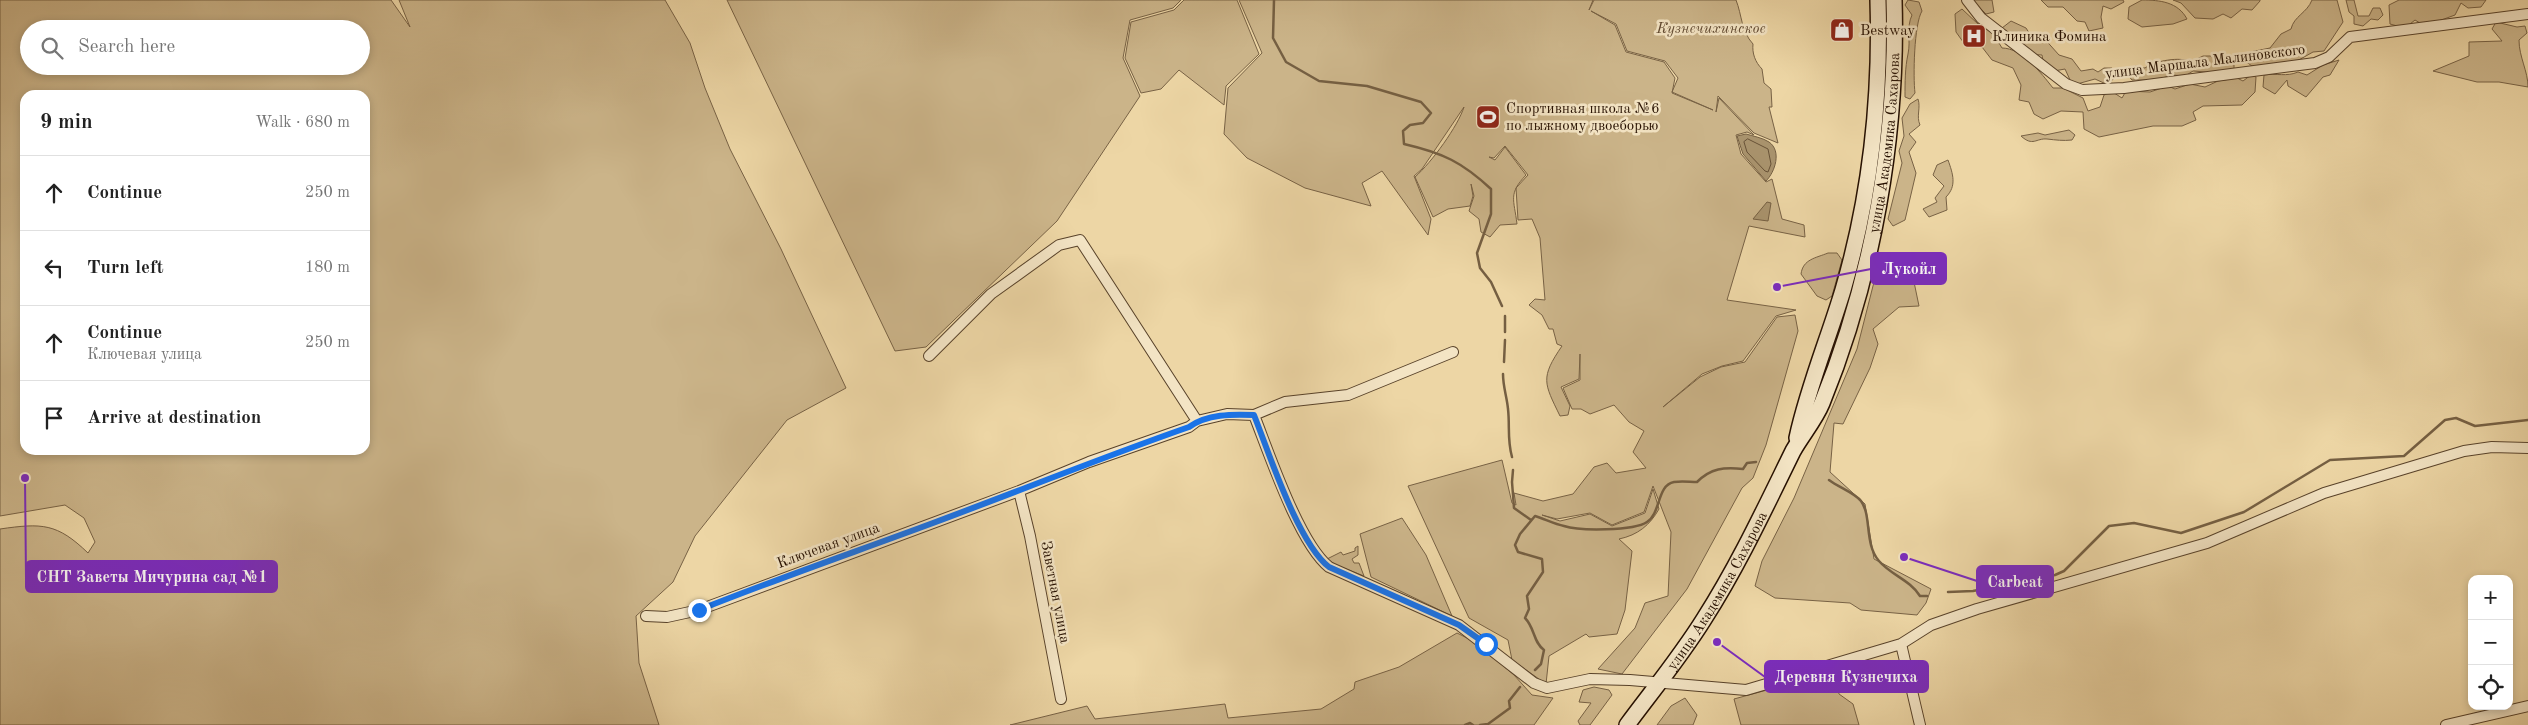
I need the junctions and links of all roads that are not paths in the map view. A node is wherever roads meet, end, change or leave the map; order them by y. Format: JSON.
{"nodes":[{"id":1,"x":1878,"y":0,"type":"edge"},
{"id":2,"x":1894,"y":0,"type":"edge"},
{"id":3,"x":1967,"y":0,"type":"edge"},
{"id":4,"x":2528,"y":14,"type":"edge"},
{"id":5,"x":1454,"y":352,"type":"dead end"},
{"id":6,"x":929,"y":356,"type":"dead end"},
{"id":7,"x":1254,"y":415,"type":"junction"},
{"id":8,"x":1197,"y":421,"type":"junction"},
{"id":9,"x":2528,"y":448,"type":"edge"},
{"id":10,"x":1794,"y":449,"type":"junction"},
{"id":11,"x":1019,"y":491,"type":"junction"},
{"id":12,"x":646,"y":616,"type":"dead end"},
{"id":13,"x":1901,"y":644,"type":"junction"},
{"id":14,"x":1658,"y":684,"type":"junction"},
{"id":15,"x":1061,"y":699,"type":"dead end"},
{"id":16,"x":2528,"y":706,"type":"edge"},
{"id":17,"x":1627,"y":725,"type":"edge"},
{"id":18,"x":1920,"y":725,"type":"edge"},
{"id":19,"x":2446,"y":725,"type":"edge"}],
"edges":[{"from":1,"to":10,"type":"main road","name":"улица Академика Сахарова"},
{"from":2,"to":10,"type":"main road","name":"улица Академика Сахарова"},
{"from":3,"to":4,"type":"street","name":"улица Маршала Малиновского"},
{"from":5,"to":7,"type":"street"},
{"from":6,"to":8,"type":"street"},
{"from":7,"to":8,"type":"street","name":"Ключевая улица"},
{"from":7,"to":14,"type":"street"},
{"from":8,"to":11,"type":"street","name":"Ключевая улица"},
{"from":9,"to":13,"type":"street"},
{"from":10,"to":14,"type":"main road","name":"улица Академика Сахарова"},
{"from":11,"to":12,"type":"street","name":"Ключевая улица"},
{"from":11,"to":15,"type":"street","name":"Заветная улица"},
{"from":13,"to":14,"type":"street"},
{"from":13,"to":18,"type":"street"},
{"from":14,"to":17,"type":"main road","name":"улица Академика Сахарова"},
{"from":16,"to":19,"type":"street"}]}
